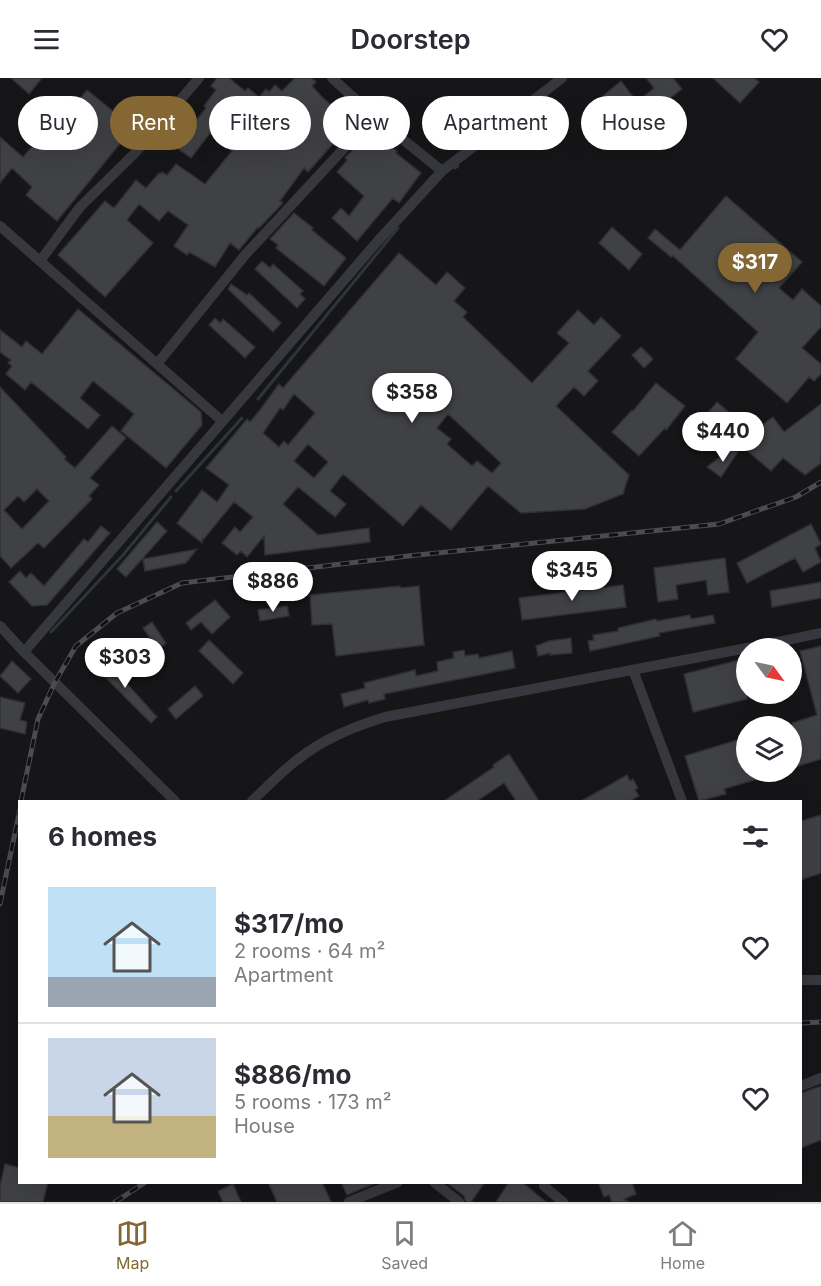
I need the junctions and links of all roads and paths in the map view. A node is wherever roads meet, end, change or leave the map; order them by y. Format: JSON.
{"nodes":[{"id":1,"x":199,"y":78,"type":"edge"},
{"id":2,"x":332,"y":78,"type":"edge"},
{"id":3,"x":562,"y":78,"type":"edge"},
{"id":4,"x":352,"y":96,"type":"edge"},
{"id":5,"x":410,"y":145,"type":"edge"},
{"id":6,"x":342,"y":150,"type":"edge"},
{"id":7,"x":442,"y":171,"type":"junction"},
{"id":8,"x":0,"y":226,"type":"edge"},
{"id":9,"x":40,"y":261,"type":"junction"},
{"id":10,"x":158,"y":364,"type":"junction"},
{"id":11,"x":222,"y":421,"type":"junction"},
{"id":12,"x":0,"y":626,"type":"edge"},
{"id":13,"x":821,"y":633,"type":"edge"},
{"id":14,"x":797,"y":638,"type":"edge"},
{"id":15,"x":736,"y":650,"type":"edge"},
{"id":16,"x":24,"y":652,"type":"junction"},
{"id":17,"x":633,"y":670,"type":"junction"},
{"id":18,"x":173,"y":800,"type":"edge"},
{"id":19,"x":253,"y":800,"type":"edge"},
{"id":20,"x":682,"y":800,"type":"edge"},
{"id":21,"x":802,"y":980,"type":"edge"},
{"id":22,"x":821,"y":980,"type":"edge"},
{"id":23,"x":821,"y":1078,"type":"edge"},
{"id":24,"x":802,"y":1086,"type":"edge"},
{"id":25,"x":393,"y":1184,"type":"edge"},
{"id":26,"x":436,"y":1184,"type":"edge"},
{"id":27,"x":546,"y":1184,"type":"edge"},
{"id":28,"x":349,"y":1202,"type":"edge"},
{"id":29,"x":459,"y":1202,"type":"edge"},
{"id":30,"x":563,"y":1202,"type":"edge"}],
"edges":[{"from":1,"to":9,"type":"street"},
{"from":2,"to":4,"type":"street"},
{"from":3,"to":7,"type":"street"},
{"from":5,"to":7,"type":"street"},
{"from":6,"to":10,"type":"street"},
{"from":7,"to":11,"type":"street"},
{"from":8,"to":9,"type":"street"},
{"from":9,"to":10,"type":"street"},
{"from":10,"to":11,"type":"street"},
{"from":11,"to":16,"type":"street"},
{"from":12,"to":16,"type":"street"},
{"from":13,"to":14,"type":"street"},
{"from":15,"to":17,"type":"street"},
{"from":16,"to":18,"type":"street"},
{"from":17,"to":19,"type":"street"},
{"from":17,"to":20,"type":"street"},
{"from":21,"to":22,"type":"street"},
{"from":23,"to":24,"type":"street"},
{"from":25,"to":28,"type":"street"},
{"from":26,"to":29,"type":"street"},
{"from":27,"to":30,"type":"street"}]}
